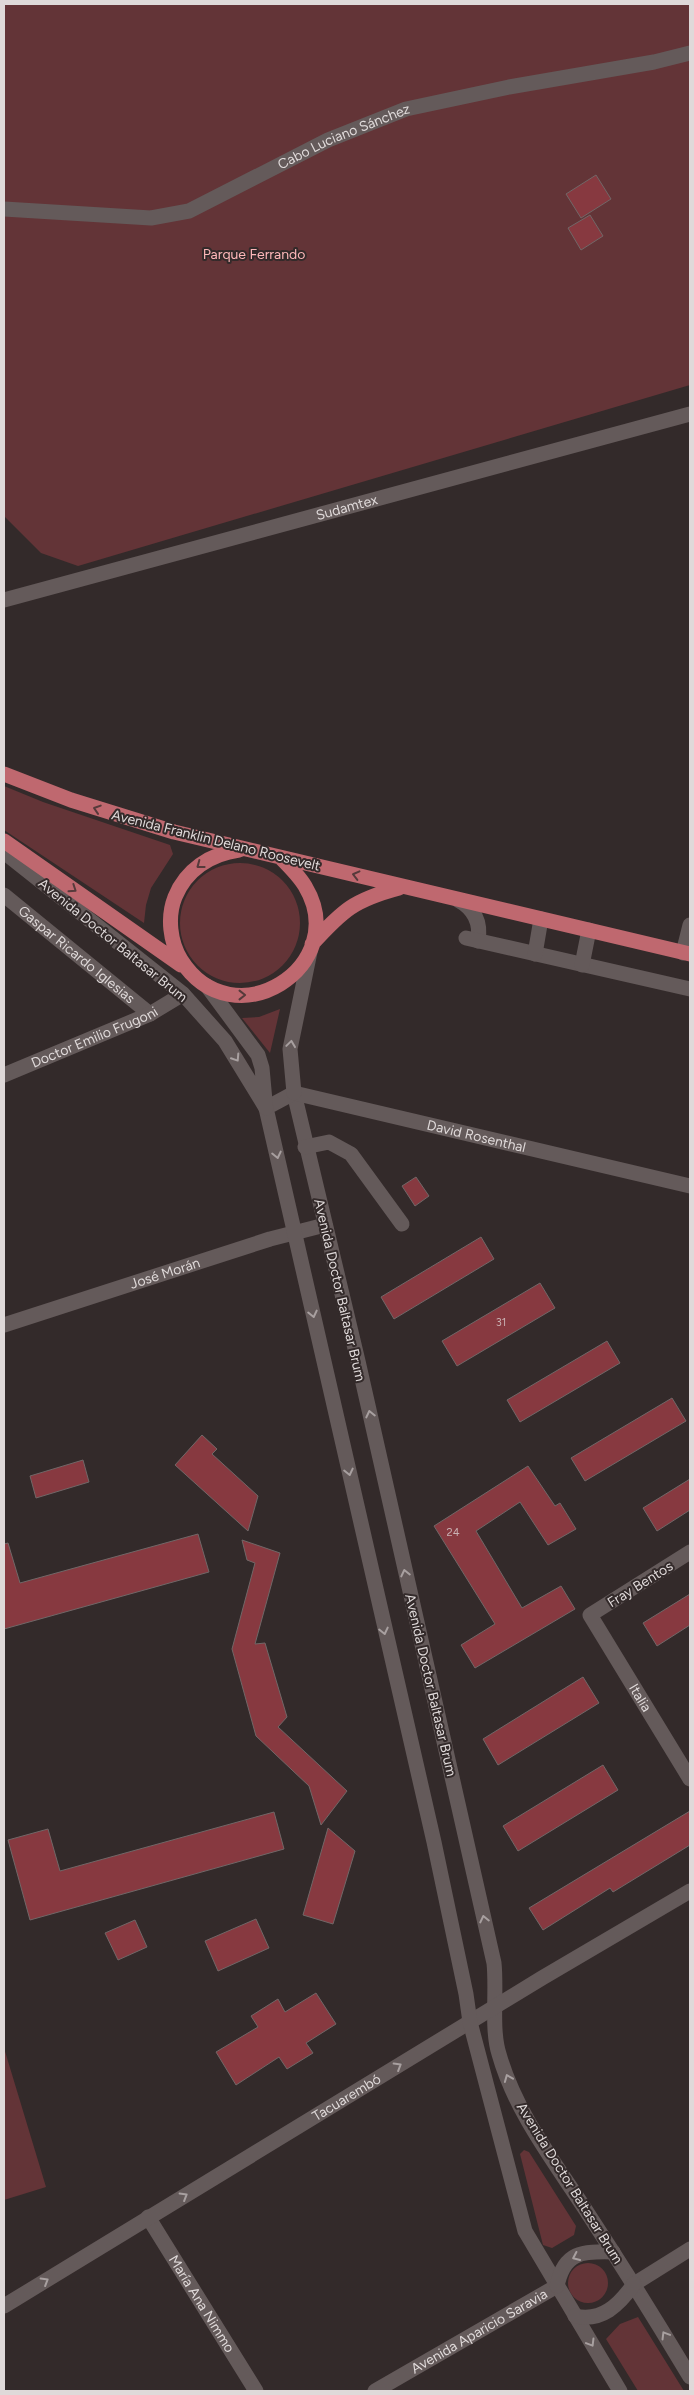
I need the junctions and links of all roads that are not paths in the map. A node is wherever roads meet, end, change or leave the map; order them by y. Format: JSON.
{"nodes":[{"id":1,"x":690,"y":53,"type":"edge"},
{"id":2,"x":4,"y":209,"type":"edge"},
{"id":3,"x":690,"y":414,"type":"edge"},
{"id":4,"x":4,"y":600,"type":"edge"},
{"id":5,"x":4,"y":774,"type":"edge"},
{"id":6,"x":4,"y":841,"type":"edge"},
{"id":7,"x":245,"y":849,"type":"junction"},
{"id":8,"x":4,"y":852,"type":"edge"},
{"id":9,"x":281,"y":858,"type":"junction"},
{"id":10,"x":403,"y":887,"type":"junction"},
{"id":11,"x":4,"y":895,"type":"edge"},
{"id":12,"x":458,"y":900,"type":"junction"},
{"id":13,"x":541,"y":919,"type":"junction"},
{"id":14,"x":690,"y":926,"type":"edge"},
{"id":15,"x":589,"y":930,"type":"junction"},
{"id":16,"x":311,"y":947,"type":"junction"},
{"id":17,"x":687,"y":953,"type":"edge"},
{"id":18,"x":535,"y":954,"type":"junction"},
{"id":19,"x":582,"y":965,"type":"junction"},
{"id":20,"x":188,"y":970,"type":"junction"},
{"id":21,"x":207,"y":986,"type":"junction"},
{"id":22,"x":690,"y":989,"type":"edge"},
{"id":23,"x":182,"y":994,"type":"junction"},
{"id":24,"x":150,"y":1014,"type":"junction"},
{"id":25,"x":4,"y":1075,"type":"edge"},
{"id":26,"x":294,"y":1093,"type":"junction"},
{"id":27,"x":266,"y":1108,"type":"junction"},
{"id":28,"x":305,"y":1147,"type":"junction"},
{"id":29,"x":690,"y":1186,"type":"edge"},
{"id":30,"x":402,"y":1224,"type":"dead end"},
{"id":31,"x":325,"y":1225,"type":"junction"},
{"id":32,"x":295,"y":1232,"type":"junction"},
{"id":33,"x":4,"y":1326,"type":"edge"},
{"id":34,"x":690,"y":1552,"type":"edge"},
{"id":35,"x":590,"y":1615,"type":"joint"},
{"id":36,"x":690,"y":1779,"type":"edge"},
{"id":37,"x":690,"y":1891,"type":"edge"},
{"id":38,"x":496,"y":2008,"type":"junction"},
{"id":39,"x":470,"y":2022,"type":"junction"},
{"id":40,"x":148,"y":2218,"type":"junction"},
{"id":41,"x":690,"y":2249,"type":"edge"},
{"id":42,"x":613,"y":2252,"type":"junction"},
{"id":43,"x":634,"y":2284,"type":"junction"},
{"id":44,"x":557,"y":2286,"type":"junction"},
{"id":45,"x":4,"y":2306,"type":"edge"},
{"id":46,"x":575,"y":2316,"type":"junction"},
{"id":47,"x":690,"y":2377,"type":"edge"},
{"id":48,"x":256,"y":2391,"type":"edge"},
{"id":49,"x":375,"y":2391,"type":"edge"},
{"id":50,"x":620,"y":2391,"type":"edge"}],
"edges":[{"from":1,"to":2,"type":"street","name":"Cabo Luciano Sánchez"},
{"from":3,"to":4,"type":"street","name":"Sudamtex"},
{"from":7,"to":5,"type":"main road","name":"Avenida Franklin Delano Roosevelt","one_way":true},
{"from":6,"to":20,"type":"main road","name":"Avenida Doctor Baltasar Brum","one_way":true},
{"from":7,"to":9,"type":"main road","name":"Avenida Franklin Delano Roosevelt"},
{"from":7,"to":20,"type":"main road","one_way":true},
{"from":8,"to":23,"type":"street","name":"Avenida Doctor Baltasar Brum"},
{"from":10,"to":9,"type":"main road","name":"Avenida Franklin Delano Roosevelt","one_way":true},
{"from":9,"to":16,"type":"main road"},
{"from":10,"to":12,"type":"main road","name":"Avenida Franklin Delano Roosevelt"},
{"from":10,"to":16,"type":"main road","name":"Avenida Franklin Delano Roosevelt"},
{"from":11,"to":24,"type":"street","name":"Gaspar Ricardo Iglesias"},
{"from":12,"to":13,"type":"main road","name":"Avenida Franklin Delano Roosevelt"},
{"from":12,"to":18,"type":"street"},
{"from":13,"to":15,"type":"main road","name":"Avenida Franklin Delano Roosevelt"},
{"from":13,"to":18,"type":"street"},
{"from":14,"to":17,"type":"street"},
{"from":15,"to":17,"type":"main road","name":"Avenida Franklin Delano Roosevelt"},
{"from":15,"to":19,"type":"street"},
{"from":21,"to":16,"type":"main road","one_way":true},
{"from":26,"to":16,"type":"street","name":"Avenida Doctor Baltasar Brum","one_way":true},
{"from":18,"to":19,"type":"street"},
{"from":19,"to":22,"type":"street"},
{"from":20,"to":21,"type":"main road"},
{"from":21,"to":27,"type":"street","name":"Avenida Doctor Baltasar Brum"},
{"from":23,"to":24,"type":"street","name":"Doctor Emilio Frugoni"},
{"from":23,"to":27,"type":"street","name":"Avenida Doctor Baltasar Brum","one_way":true},
{"from":24,"to":25,"type":"street","name":"Doctor Emilio Frugoni"},
{"from":26,"to":27,"type":"street"},
{"from":26,"to":28,"type":"street","name":"Avenida Doctor Baltasar Brum"},
{"from":26,"to":29,"type":"street","name":"David Rosenthal"},
{"from":27,"to":32,"type":"street","name":"Avenida Doctor Baltasar Brum","one_way":true},
{"from":28,"to":30,"type":"street"},
{"from":28,"to":31,"type":"street","name":"Avenida Doctor Baltasar Brum"},
{"from":31,"to":32,"type":"street","name":"José Morán"},
{"from":38,"to":31,"type":"street","name":"Avenida Doctor Baltasar Brum","one_way":true},
{"from":32,"to":33,"type":"street","name":"José Morán"},
{"from":32,"to":39,"type":"street","name":"Avenida Doctor Baltasar Brum","one_way":true},
{"from":34,"to":35,"type":"street","name":"Fray Bentos"},
{"from":35,"to":36,"type":"street","name":"Italia"},
{"from":37,"to":38,"type":"street","name":"Tacuarembó"},
{"from":38,"to":39,"type":"street","name":"Tacuarembó"},
{"from":42,"to":38,"type":"street","name":"Avenida Doctor Baltasar Brum","one_way":true},
{"from":40,"to":39,"type":"street","name":"Tacuarembó","one_way":true},
{"from":39,"to":44,"type":"street","name":"Avenida Doctor Baltasar Brum"},
{"from":45,"to":40,"type":"street","name":"Tacuarembó","one_way":true},
{"from":40,"to":48,"type":"street","name":"María Ana Nimmo"},
{"from":41,"to":43,"type":"street"},
{"from":42,"to":43,"type":"street","name":"Avenida Doctor Baltasar Brum"},
{"from":42,"to":44,"type":"street","one_way":true},
{"from":43,"to":46,"type":"street"},
{"from":47,"to":43,"type":"street","name":"Avenida Doctor Baltasar Brum","one_way":true},
{"from":44,"to":46,"type":"street","name":"Avenida Doctor Baltasar Brum"},
{"from":44,"to":49,"type":"street","name":"Avenida Aparicio Saravia"},
{"from":46,"to":50,"type":"street","name":"Avenida Doctor Baltasar Brum","one_way":true}]}
